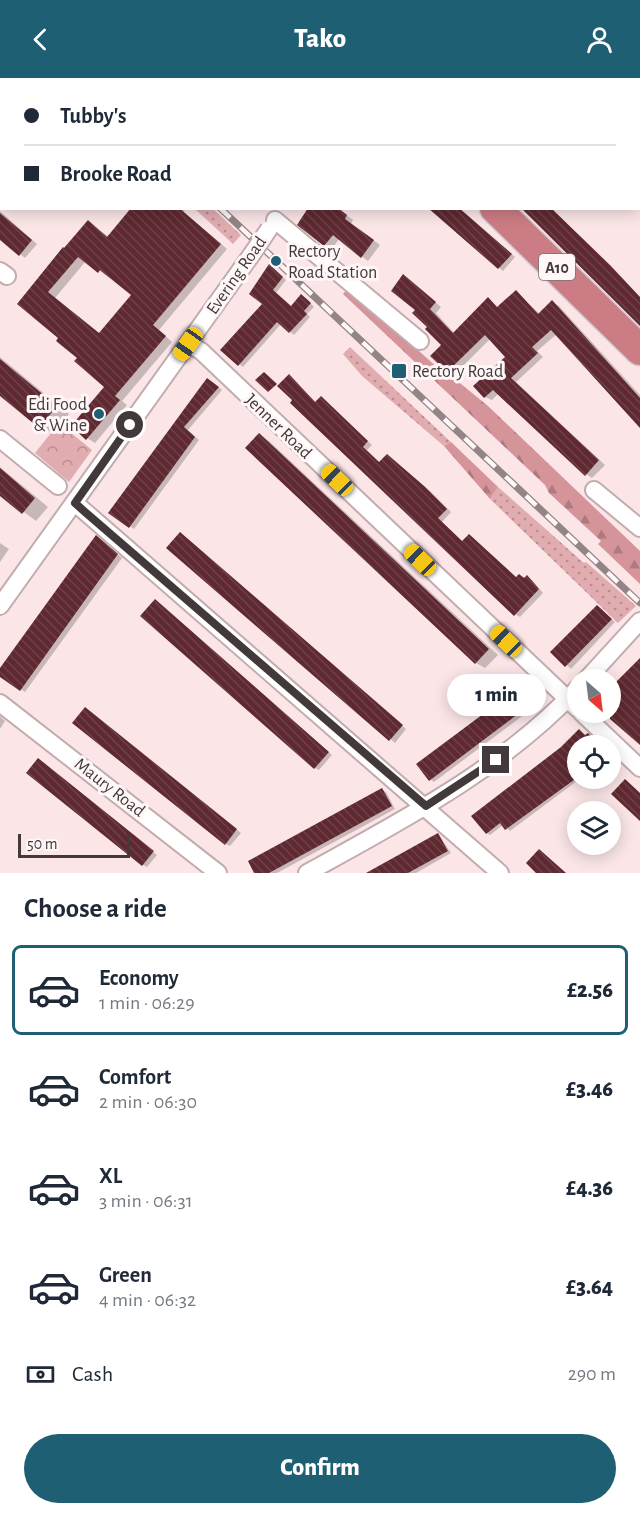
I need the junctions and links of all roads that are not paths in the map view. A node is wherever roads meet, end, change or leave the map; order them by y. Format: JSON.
{"nodes":[{"id":1,"x":497,"y":210,"type":"edge"},
{"id":2,"x":276,"y":219,"type":"edge"},
{"id":3,"x":420,"y":341,"type":"dead end"},
{"id":4,"x":188,"y":344,"type":"junction"},
{"id":5,"x":640,"y":350,"type":"edge"},
{"id":6,"x":0,"y":439,"type":"edge"},
{"id":7,"x":58,"y":486,"type":"dead end"},
{"id":8,"x":594,"y":490,"type":"dead end"},
{"id":9,"x":75,"y":503,"type":"junction"},
{"id":10,"x":640,"y":528,"type":"edge"},
{"id":11,"x":0,"y":606,"type":"edge"},
{"id":12,"x":640,"y":621,"type":"edge"},
{"id":13,"x":596,"y":669,"type":"edge"},
{"id":14,"x":567,"y":695,"type":"edge"},
{"id":15,"x":0,"y":703,"type":"edge"},
{"id":16,"x":567,"y":709,"type":"edge"},
{"id":17,"x":596,"y":723,"type":"edge"},
{"id":18,"x":640,"y":768,"type":"edge"},
{"id":19,"x":426,"y":806,"type":"junction"},
{"id":20,"x":218,"y":873,"type":"edge"},
{"id":21,"x":307,"y":873,"type":"edge"},
{"id":22,"x":500,"y":873,"type":"edge"}],
"edges":[{"from":1,"to":5,"type":"highway","number":"A10"},
{"from":2,"to":3,"type":"street"},
{"from":2,"to":4,"type":"street","name":"Evering Road","bridge":true},
{"from":4,"to":9,"type":"street","name":"Evering Road"},
{"from":4,"to":14,"type":"street","name":"Jenner Road"},
{"from":6,"to":7,"type":"street"},
{"from":8,"to":10,"type":"street"},
{"from":9,"to":11,"type":"street","name":"Evering Road"},
{"from":9,"to":19,"type":"street"},
{"from":12,"to":13,"type":"street"},
{"from":15,"to":20,"type":"street","name":"Maury Road"},
{"from":16,"to":19,"type":"street"},
{"from":17,"to":18,"type":"street","name":"Jenner Road"},
{"from":19,"to":21,"type":"street"},
{"from":19,"to":22,"type":"street"}]}
